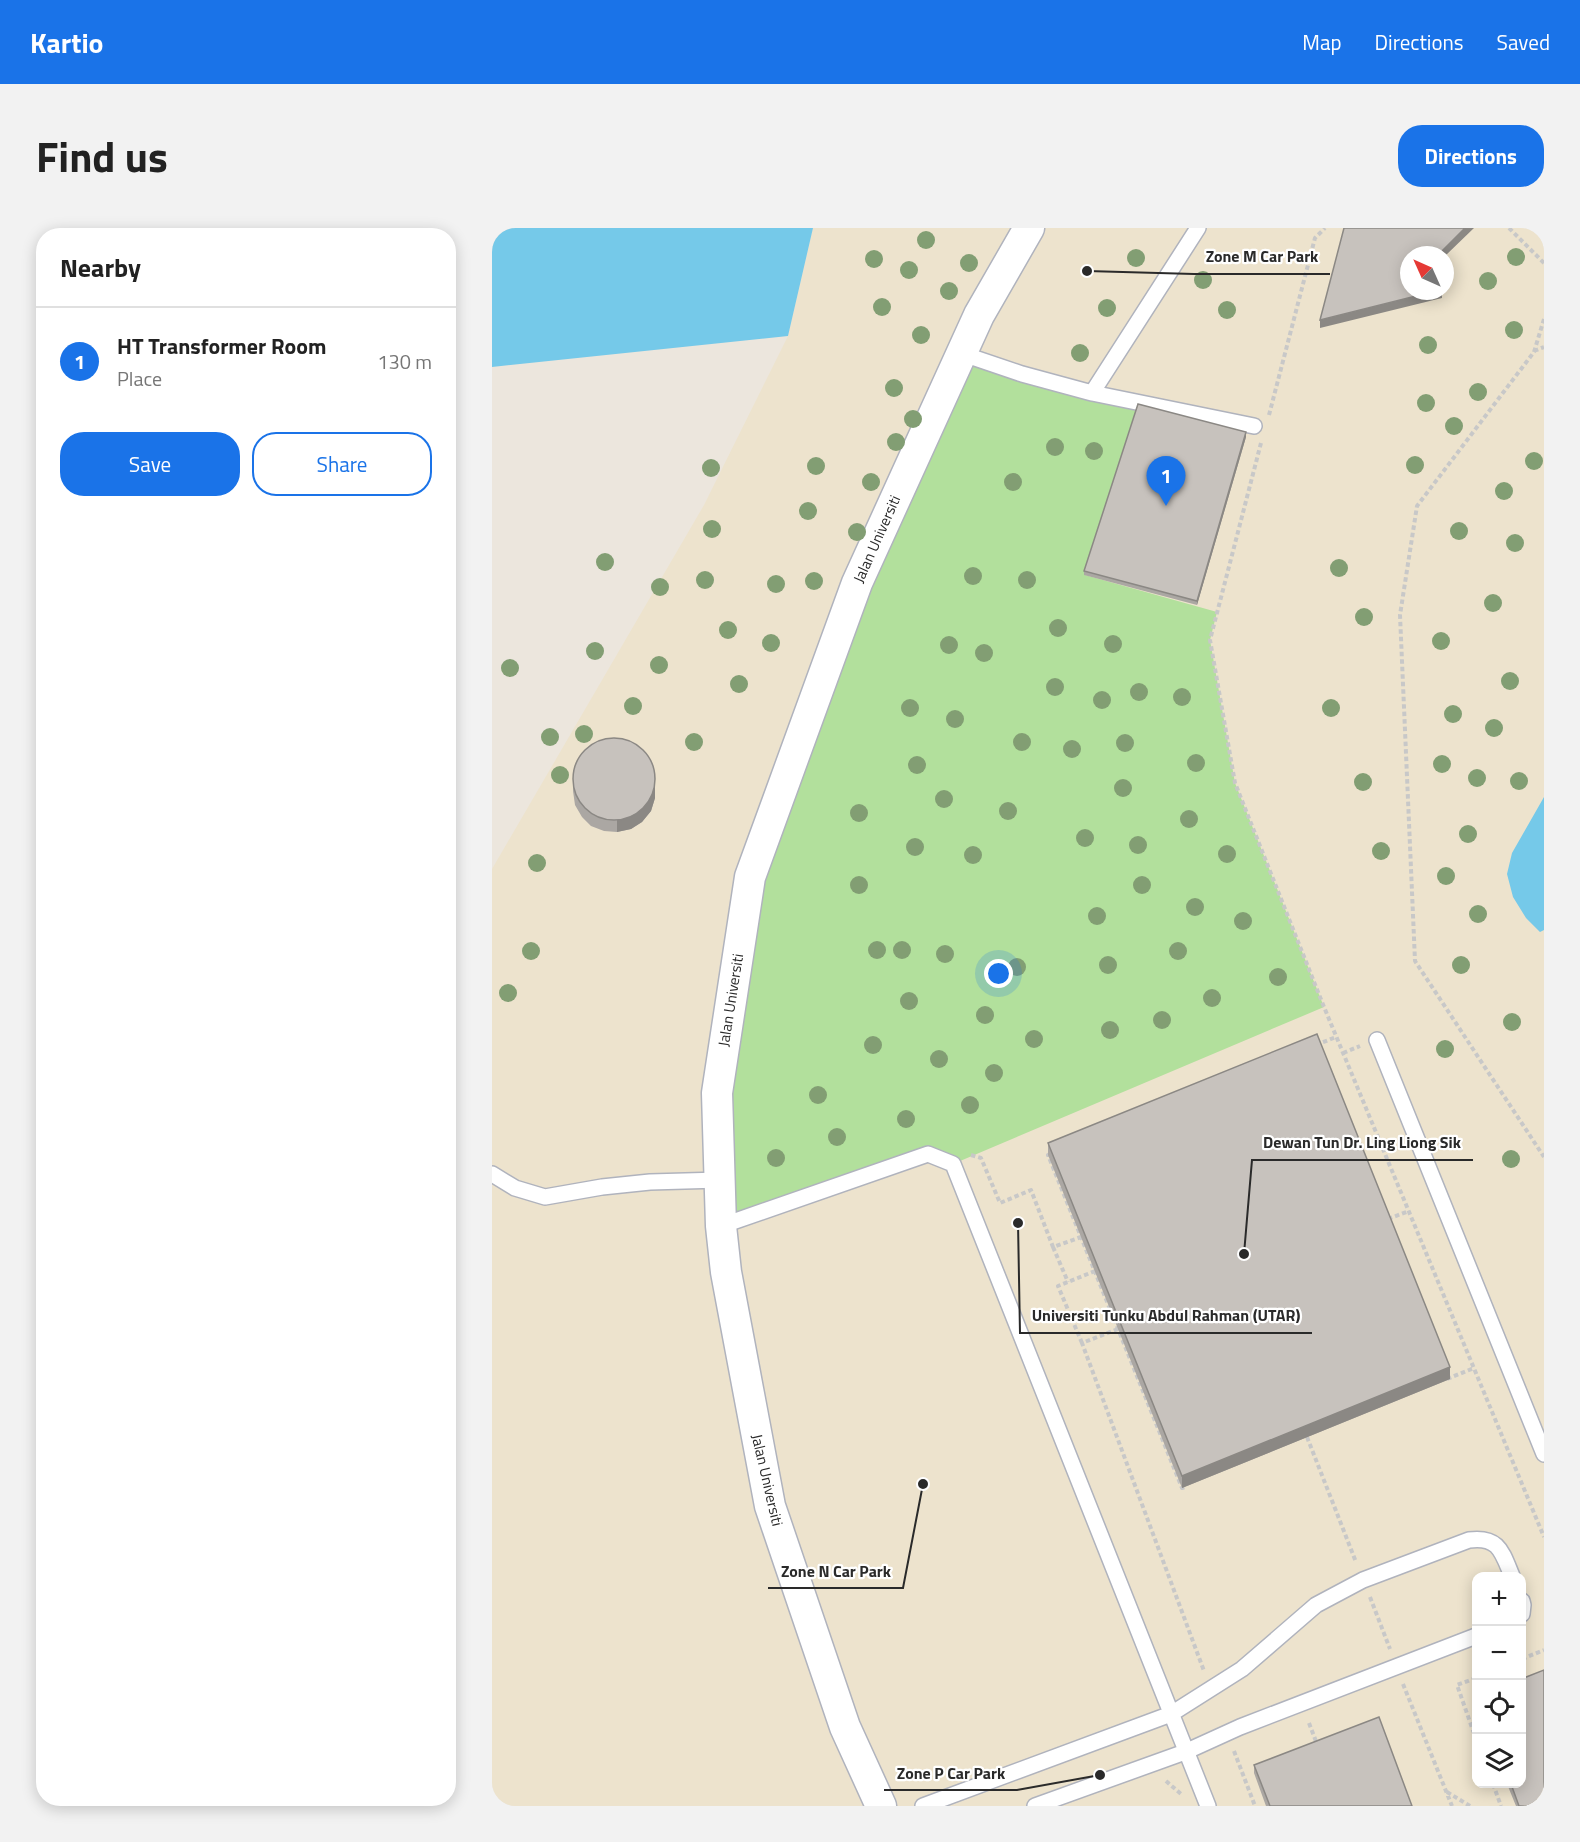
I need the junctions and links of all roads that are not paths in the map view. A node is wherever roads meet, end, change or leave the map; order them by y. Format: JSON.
{"nodes":[{"id":1,"x":1029,"y":228,"type":"edge"},
{"id":2,"x":1198,"y":228,"type":"edge"},
{"id":3,"x":960,"y":353,"type":"junction"},
{"id":4,"x":1092,"y":393,"type":"junction"},
{"id":5,"x":1261,"y":423,"type":"road end"},
{"id":6,"x":1377,"y":1040,"type":"dead end"},
{"id":7,"x":492,"y":1174,"type":"edge"},
{"id":8,"x":720,"y":1180,"type":"junction"},
{"id":9,"x":722,"y":1226,"type":"junction"},
{"id":10,"x":1544,"y":1454,"type":"edge"},
{"id":11,"x":1510,"y":1572,"type":"edge"},
{"id":12,"x":1472,"y":1638,"type":"edge"},
{"id":13,"x":1171,"y":1714,"type":"junction"},
{"id":14,"x":1185,"y":1752,"type":"junction"},
{"id":15,"x":881,"y":1806,"type":"edge"},
{"id":16,"x":923,"y":1806,"type":"edge"},
{"id":17,"x":1035,"y":1806,"type":"edge"},
{"id":18,"x":1208,"y":1806,"type":"edge"}],
"edges":[{"from":1,"to":3,"type":"street","name":"Jalan Universiti"},
{"from":2,"to":4,"type":"lane"},
{"from":3,"to":4,"type":"lane"},
{"from":3,"to":8,"type":"street","name":"Jalan Universiti"},
{"from":4,"to":5,"type":"lane"},
{"from":6,"to":10,"type":"lane"},
{"from":7,"to":8,"type":"lane"},
{"from":8,"to":9,"type":"street","name":"Jalan Universiti"},
{"from":9,"to":13,"type":"lane"},
{"from":9,"to":15,"type":"street","name":"Jalan Universiti"},
{"from":11,"to":13,"type":"lane"},
{"from":12,"to":14,"type":"lane"},
{"from":13,"to":14,"type":"lane"},
{"from":13,"to":16,"type":"lane"},
{"from":14,"to":17,"type":"lane"},
{"from":14,"to":18,"type":"lane"}]}
